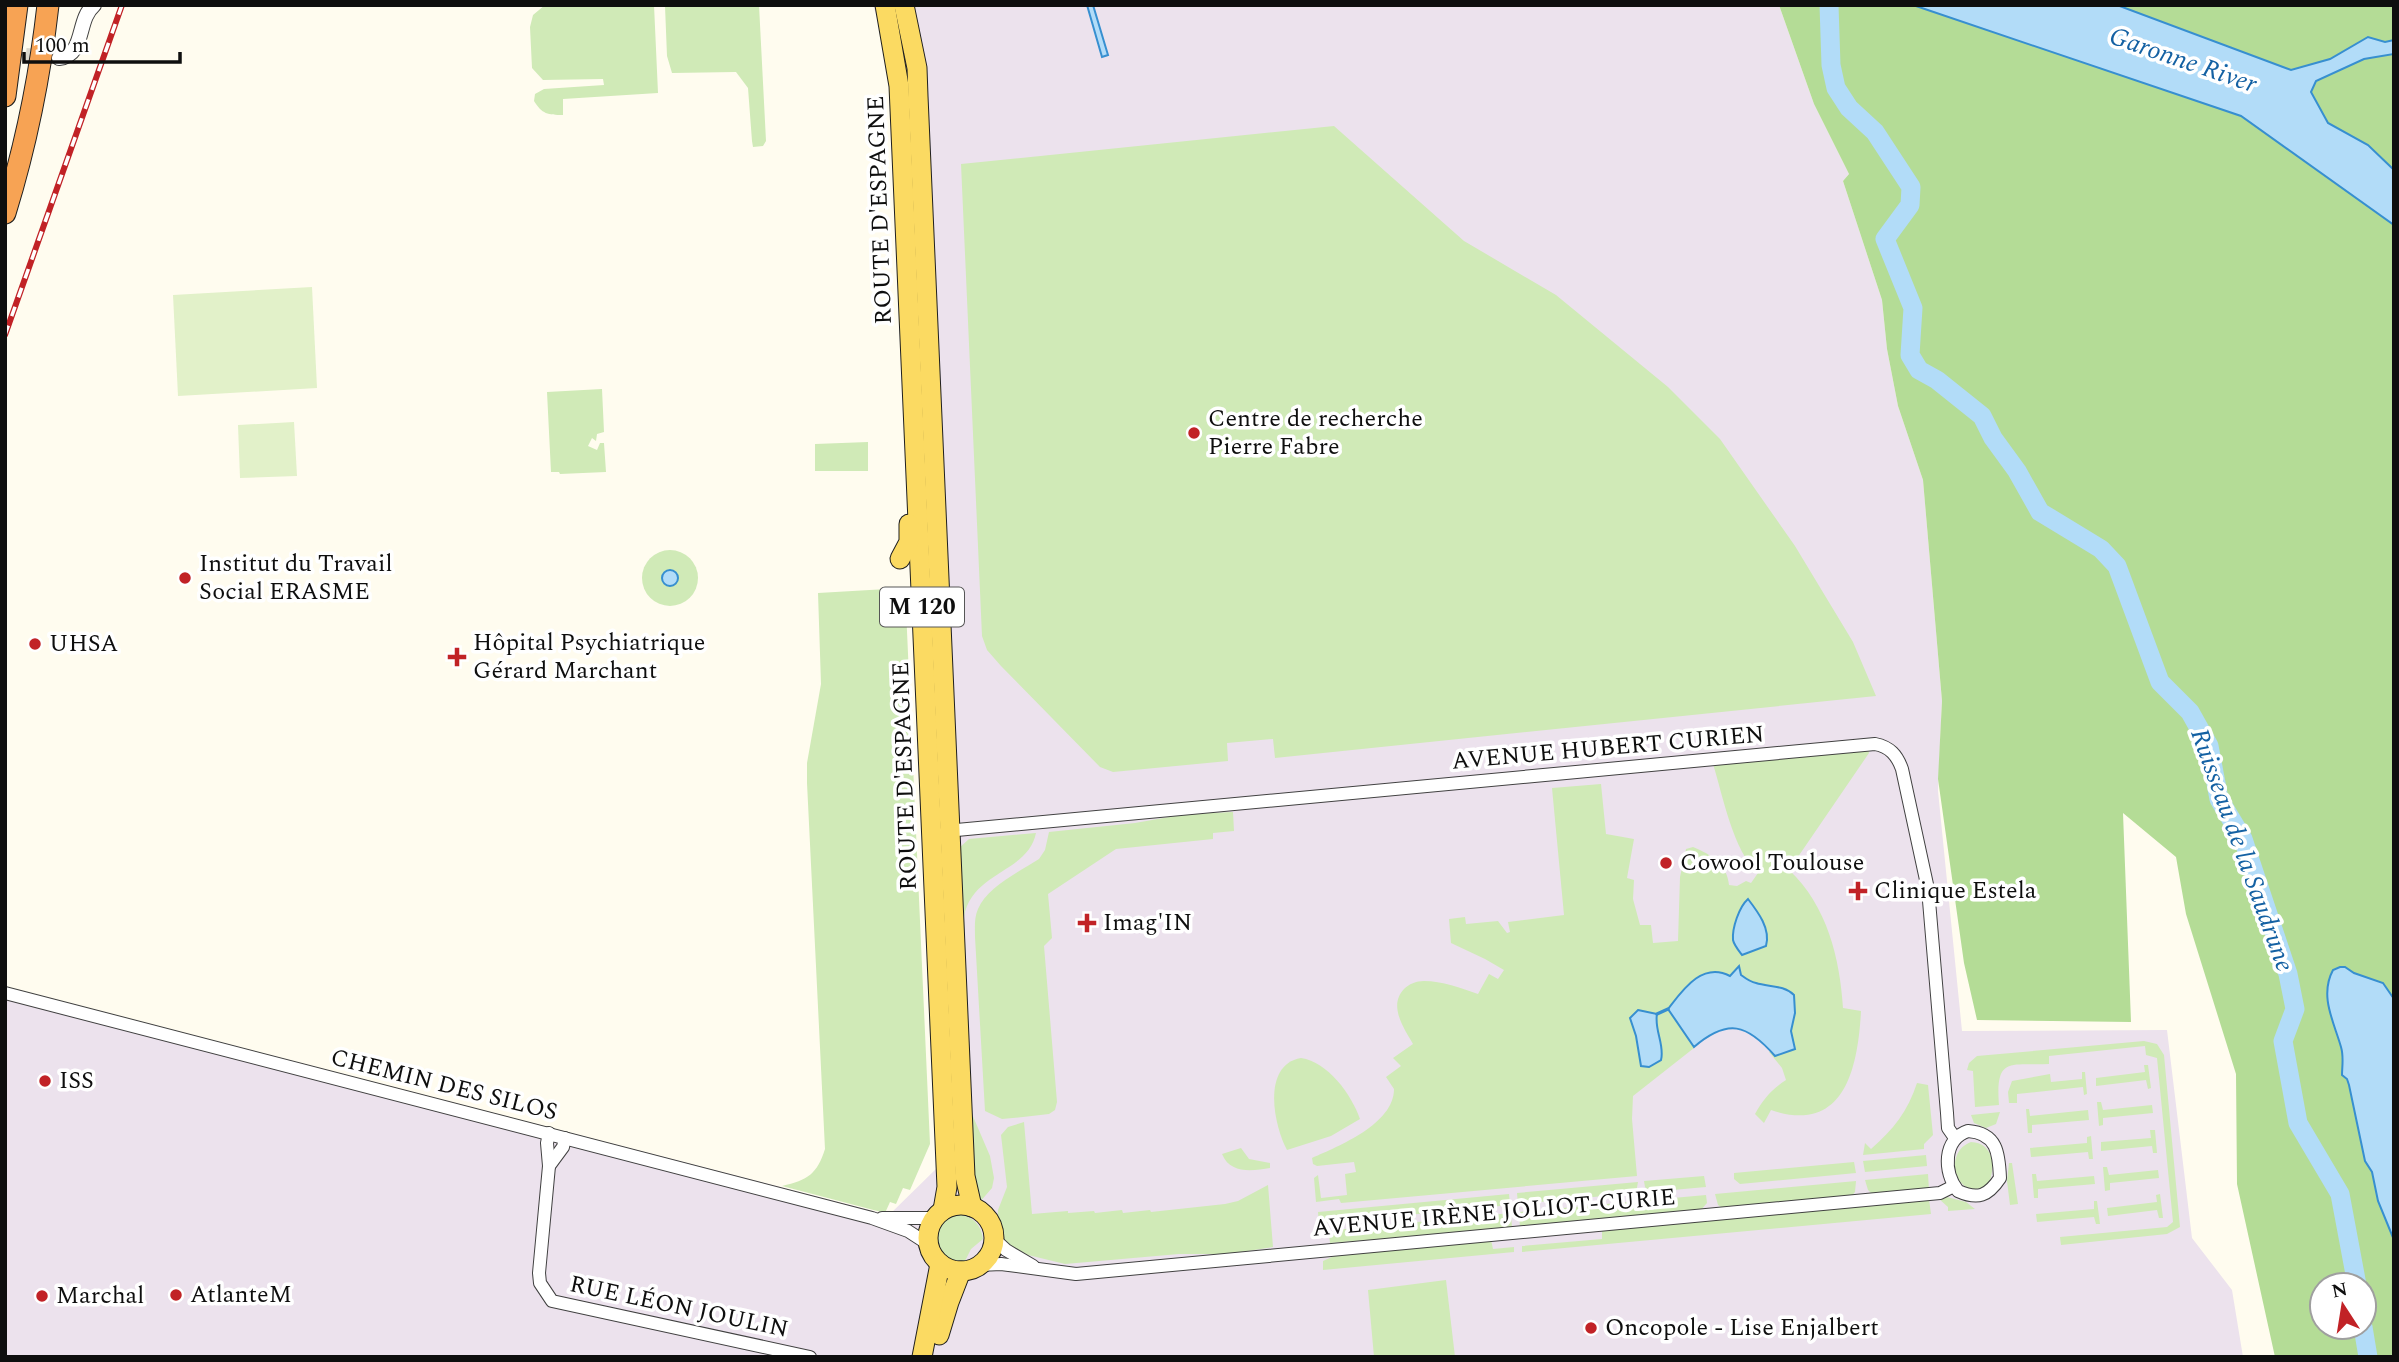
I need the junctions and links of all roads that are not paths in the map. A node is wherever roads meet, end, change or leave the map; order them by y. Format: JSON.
{"nodes":[{"id":1,"x":17,"y":5,"type":"edge"},
{"id":2,"x":48,"y":5,"type":"edge"},
{"id":3,"x":94,"y":5,"type":"edge"},
{"id":4,"x":885,"y":5,"type":"edge"},
{"id":5,"x":904,"y":5,"type":"edge"},
{"id":6,"x":59,"y":58,"type":"dead end"},
{"id":7,"x":5,"y":96,"type":"edge"},
{"id":8,"x":5,"y":213,"type":"edge"},
{"id":9,"x":914,"y":449,"type":"junction"},
{"id":10,"x":900,"y":559,"type":"dead end"},
{"id":11,"x":941,"y":831,"type":"junction"},
{"id":12,"x":5,"y":993,"type":"edge"},
{"id":13,"x":549,"y":1133,"type":"junction"},
{"id":14,"x":565,"y":1138,"type":"junction"},
{"id":15,"x":1955,"y":1138,"type":"junction"},
{"id":16,"x":549,"y":1166,"type":"junction"},
{"id":17,"x":1954,"y":1186,"type":"junction"},
{"id":18,"x":972,"y":1207,"type":"junction"},
{"id":19,"x":939,"y":1214,"type":"junction"},
{"id":20,"x":872,"y":1218,"type":"junction"},
{"id":21,"x":993,"y":1238,"type":"junction"},
{"id":22,"x":928,"y":1244,"type":"junction"},
{"id":23,"x":940,"y":1264,"type":"junction"},
{"id":24,"x":971,"y":1268,"type":"junction"},
{"id":25,"x":1037,"y":1268,"type":"junction"},
{"id":26,"x":810,"y":1357,"type":"edge"},
{"id":27,"x":922,"y":1357,"type":"edge"},
{"id":28,"x":933,"y":1357,"type":"edge"}],
"edges":[{"from":1,"to":7,"type":"highway"},
{"from":2,"to":8,"type":"highway"},
{"from":3,"to":6,"type":"street"},
{"from":4,"to":9,"type":"main road","name":"ROUTE D'ESPAGNE","number":"M 120"},
{"from":5,"to":11,"type":"main road","name":"ROUTE D'ESPAGNE","number":"M 120"},
{"from":9,"to":10,"type":"main road"},
{"from":9,"to":11,"type":"main road","name":"ROUTE D'ESPAGNE","number":"M 120"},
{"from":11,"to":15,"type":"street","name":"AVENUE HUBERT CURIEN"},
{"from":11,"to":18,"type":"main road","name":"ROUTE D'ESPAGNE","number":"M 120"},
{"from":11,"to":19,"type":"main road","name":"ROUTE D'ESPAGNE","number":"M 120"},
{"from":12,"to":13,"type":"street","name":"CHEMIN DES SILOS"},
{"from":13,"to":14,"type":"street","name":"CHEMIN DES SILOS"},
{"from":13,"to":16,"type":"street","name":"RUE LÉON JOULIN"},
{"from":14,"to":16,"type":"street","name":"RUE LÉON JOULIN"},
{"from":14,"to":20,"type":"street","name":"CHEMIN DES SILOS"},
{"from":15,"to":17,"type":"street"},
{"from":15,"to":17,"type":"street"},
{"from":16,"to":26,"type":"street","name":"RUE LÉON JOULIN"},
{"from":17,"to":25,"type":"street","name":"AVENUE IRÈNE JOLIOT-CURIE"},
{"from":18,"to":19,"type":"main road"},
{"from":18,"to":21,"type":"main road"},
{"from":19,"to":20,"type":"street","name":"CHEMIN DES SILOS"},
{"from":19,"to":22,"type":"main road"},
{"from":20,"to":22,"type":"street","name":"CHEMIN DES SILOS"},
{"from":21,"to":24,"type":"main road"},
{"from":21,"to":25,"type":"street","name":"AVENUE IRÈNE JOLIOT-CURIE"},
{"from":22,"to":23,"type":"main road"},
{"from":23,"to":24,"type":"main road"},
{"from":23,"to":27,"type":"main road"},
{"from":24,"to":25,"type":"street","name":"AVENUE IRÈNE JOLIOT-CURIE"},
{"from":24,"to":28,"type":"main road"}]}
